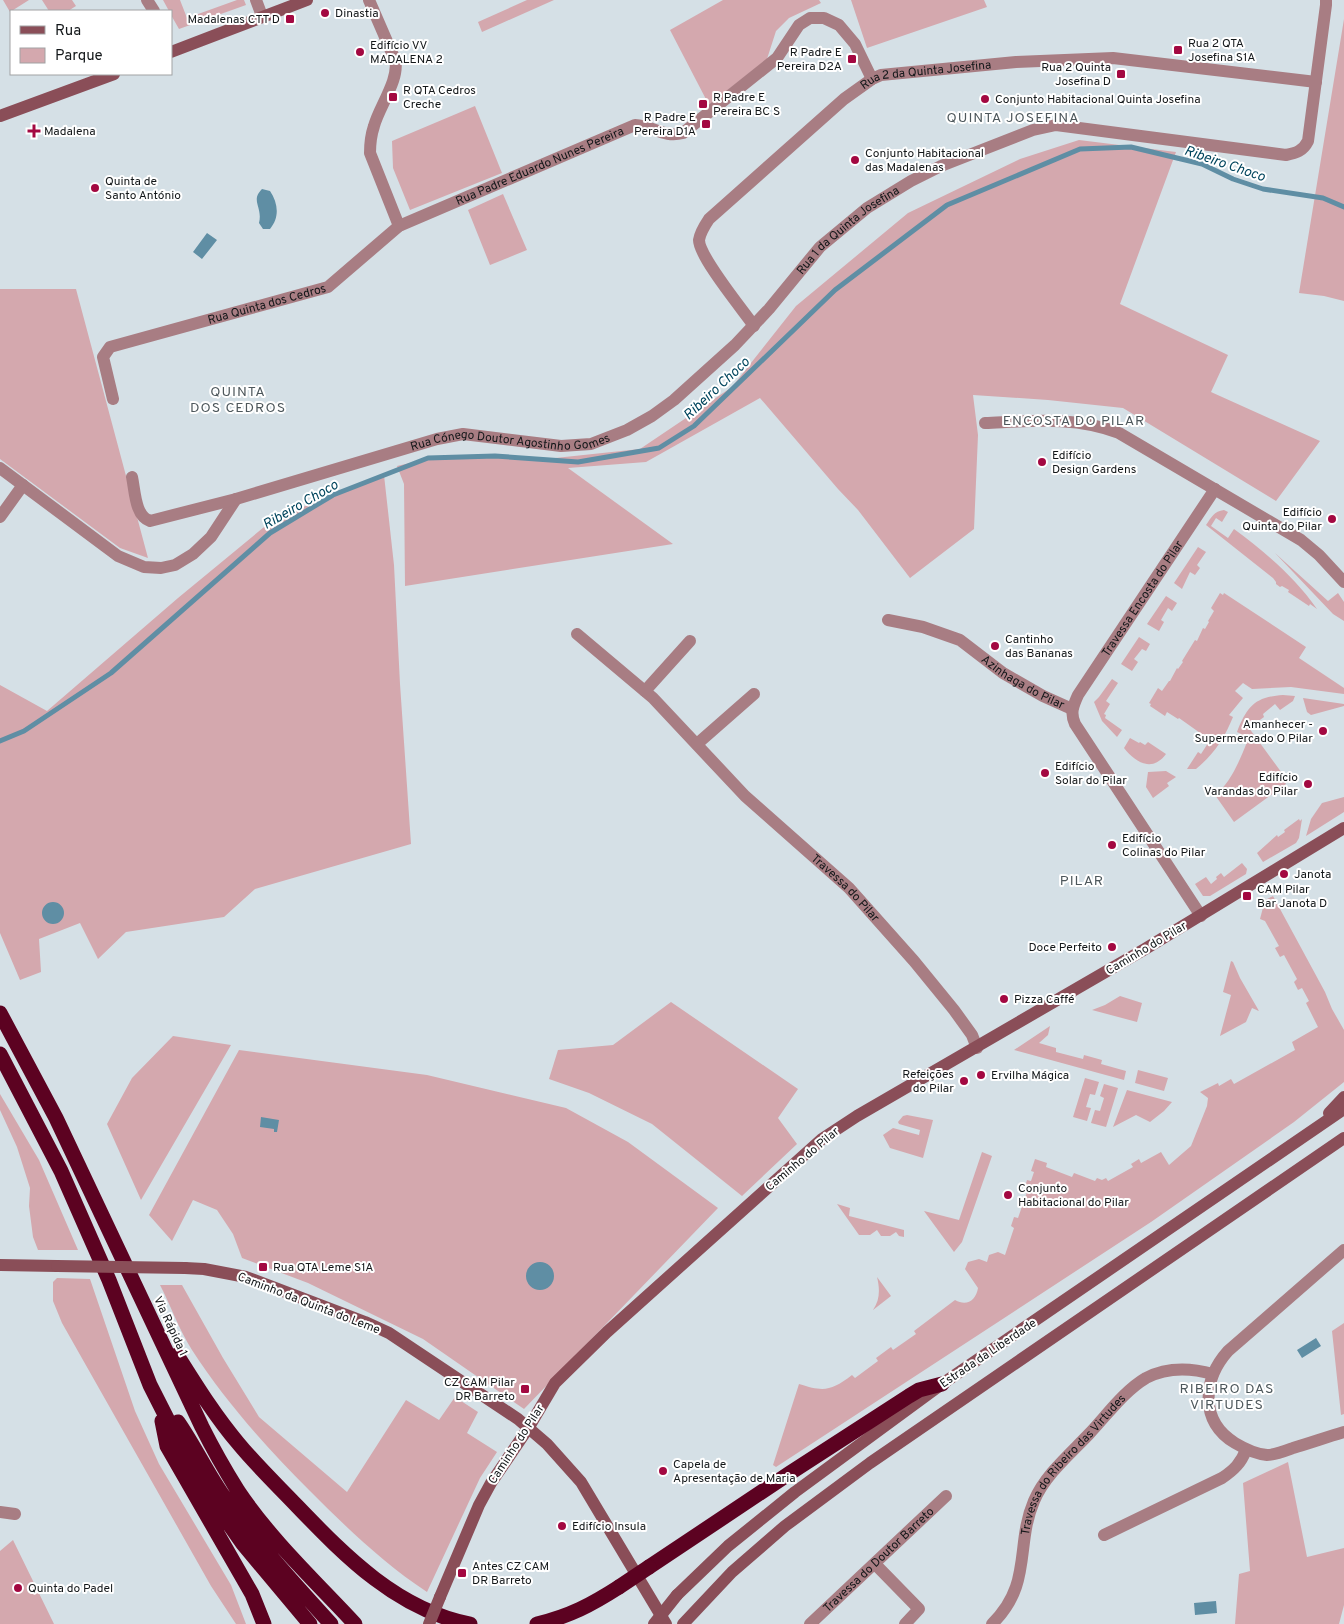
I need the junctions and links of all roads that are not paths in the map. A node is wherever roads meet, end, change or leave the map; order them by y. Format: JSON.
{"nodes":[{"id":1,"x":256,"y":0,"type":"edge"},
{"id":2,"x":306,"y":0,"type":"edge"},
{"id":3,"x":369,"y":0,"type":"edge"},
{"id":4,"x":1326,"y":0,"type":"edge"},
{"id":5,"x":262,"y":16,"type":"junction"},
{"id":6,"x":172,"y":50,"type":"edge"},
{"id":7,"x":111,"y":75,"type":"edge"},
{"id":8,"x":872,"y":79,"type":"junction"},
{"id":9,"x":1316,"y":82,"type":"junction"},
{"id":10,"x":0,"y":116,"type":"edge"},
{"id":11,"x":399,"y":226,"type":"junction"},
{"id":12,"x":754,"y":326,"type":"junction"},
{"id":13,"x":113,"y":399,"type":"dead end"},
{"id":14,"x":986,"y":423,"type":"dead end"},
{"id":15,"x":0,"y":468,"type":"edge"},
{"id":16,"x":132,"y":477,"type":"dead end"},
{"id":17,"x":23,"y":484,"type":"junction"},
{"id":18,"x":1215,"y":489,"type":"junction"},
{"id":19,"x":236,"y":499,"type":"junction"},
{"id":20,"x":0,"y":517,"type":"edge"},
{"id":21,"x":1344,"y":582,"type":"edge"},
{"id":22,"x":888,"y":620,"type":"dead end"},
{"id":23,"x":577,"y":634,"type":"dead end"},
{"id":24,"x":690,"y":641,"type":"dead end"},
{"id":25,"x":645,"y":691,"type":"junction"},
{"id":26,"x":754,"y":694,"type":"dead end"},
{"id":27,"x":1072,"y":708,"type":"junction"},
{"id":28,"x":696,"y":744,"type":"junction"},
{"id":29,"x":1344,"y":828,"type":"edge"},
{"id":30,"x":1201,"y":916,"type":"junction"},
{"id":31,"x":0,"y":1013,"type":"edge"},
{"id":32,"x":977,"y":1048,"type":"junction"},
{"id":33,"x":3,"y":1059,"type":"edge"},
{"id":34,"x":1344,"y":1097,"type":"edge"},
{"id":35,"x":1344,"y":1109,"type":"edge"},
{"id":36,"x":1308,"y":1134,"type":"junction"},
{"id":37,"x":1344,"y":1138,"type":"edge"},
{"id":38,"x":1344,"y":1250,"type":"edge"},
{"id":39,"x":0,"y":1265,"type":"edge"},
{"id":40,"x":143,"y":1301,"type":"junction"},
{"id":41,"x":1213,"y":1374,"type":"junction"},
{"id":42,"x":942,"y":1384,"type":"junction"},
{"id":43,"x":150,"y":1385,"type":"junction"},
{"id":44,"x":160,"y":1407,"type":"junction"},
{"id":45,"x":529,"y":1427,"type":"junction"},
{"id":46,"x":1344,"y":1432,"type":"edge"},
{"id":47,"x":1246,"y":1450,"type":"junction"},
{"id":48,"x":946,"y":1496,"type":"dead end"},
{"id":49,"x":0,"y":1512,"type":"edge"},
{"id":50,"x":15,"y":1514,"type":"dead end"},
{"id":51,"x":1104,"y":1535,"type":"dead end"},
{"id":52,"x":875,"y":1564,"type":"junction"},
{"id":53,"x":264,"y":1624,"type":"edge"},
{"id":54,"x":310,"y":1624,"type":"edge"},
{"id":55,"x":331,"y":1624,"type":"edge"},
{"id":56,"x":355,"y":1624,"type":"edge"},
{"id":57,"x":429,"y":1624,"type":"edge"},
{"id":58,"x":470,"y":1624,"type":"edge"},
{"id":59,"x":537,"y":1624,"type":"edge"},
{"id":60,"x":654,"y":1624,"type":"edge"},
{"id":61,"x":666,"y":1624,"type":"edge"},
{"id":62,"x":683,"y":1624,"type":"edge"},
{"id":63,"x":810,"y":1624,"type":"edge"},
{"id":64,"x":905,"y":1624,"type":"edge"},
{"id":65,"x":992,"y":1624,"type":"edge"}],
"edges":[{"from":1,"to":5,"type":"street"},
{"from":2,"to":5,"type":"street"},
{"from":3,"to":11,"type":"street"},
{"from":4,"to":9,"type":"street"},
{"from":5,"to":6,"type":"street"},
{"from":7,"to":10,"type":"street"},
{"from":8,"to":9,"type":"street","name":"Rua 2 da Quinta Josefina"},
{"from":8,"to":11,"type":"street","name":"Rua Padre Eduardo Nunes Pereira"},
{"from":8,"to":12,"type":"street","name":"Rua 2 da Quinta Josefina"},
{"from":9,"to":12,"type":"street","name":"Rua 1 da Quinta Josefina"},
{"from":11,"to":13,"type":"street","name":"Rua Quinta dos Cedros"},
{"from":12,"to":19,"type":"street","name":"Rua Cónego Doutor Agostinho Gomes"},
{"from":14,"to":18,"type":"street"},
{"from":15,"to":17,"type":"street"},
{"from":16,"to":19,"type":"street","name":"Rua Cónego Doutor Agostinho Gomes"},
{"from":17,"to":19,"type":"street"},
{"from":17,"to":20,"type":"street"},
{"from":18,"to":21,"type":"street"},
{"from":18,"to":27,"type":"street","name":"Travessa Encosta do Pilar"},
{"from":22,"to":27,"type":"street","name":"Azinhaga do Pilar"},
{"from":23,"to":25,"type":"street","name":"Travessa do Pilar"},
{"from":24,"to":25,"type":"street"},
{"from":25,"to":28,"type":"street","name":"Travessa do Pilar"},
{"from":26,"to":28,"type":"street"},
{"from":27,"to":30,"type":"street","name":"Azinhaga do Pilar"},
{"from":28,"to":32,"type":"street","name":"Travessa do Pilar"},
{"from":29,"to":30,"type":"street","name":"Caminho do Pilar"},
{"from":30,"to":32,"type":"street","name":"Caminho do Pilar"},
{"from":31,"to":40,"type":"highway","name":"Via Rápida 1"},
{"from":32,"to":45,"type":"street","name":"Caminho do Pilar"},
{"from":33,"to":43,"type":"highway"},
{"from":34,"to":36,"type":"street"},
{"from":35,"to":36,"type":"street","name":"Estrada da Liberdade"},
{"from":36,"to":42,"type":"street","name":"Estrada da Liberdade"},
{"from":37,"to":62,"type":"street","name":"Estrada da Liberdade"},
{"from":38,"to":41,"type":"street"},
{"from":39,"to":45,"type":"street","name":"Caminho da Quinta do Leme","bridge":true},
{"from":40,"to":56,"type":"highway","name":"Via Rápida 1"},
{"from":40,"to":58,"type":"highway"},
{"from":41,"to":47,"type":"street"},
{"from":41,"to":65,"type":"street","name":"Travessa do Ribeiro das Virtudes"},
{"from":42,"to":59,"type":"highway","bridge":true},
{"from":42,"to":60,"type":"street","name":"Estrada da Liberdade","bridge":true},
{"from":43,"to":44,"type":"highway"},
{"from":43,"to":55,"type":"highway"},
{"from":44,"to":53,"type":"highway"},
{"from":44,"to":54,"type":"highway"},
{"from":45,"to":57,"type":"street","name":"Caminho do Pilar","bridge":true},
{"from":45,"to":61,"type":"street","name":"Caminho da Quinta do Leme"},
{"from":46,"to":47,"type":"street"},
{"from":47,"to":51,"type":"street"},
{"from":48,"to":52,"type":"street","name":"Travessa do Doutor Barreto"},
{"from":49,"to":50,"type":"street"},
{"from":52,"to":63,"type":"street","name":"Travessa do Doutor Barreto"},
{"from":52,"to":64,"type":"street"}]}
